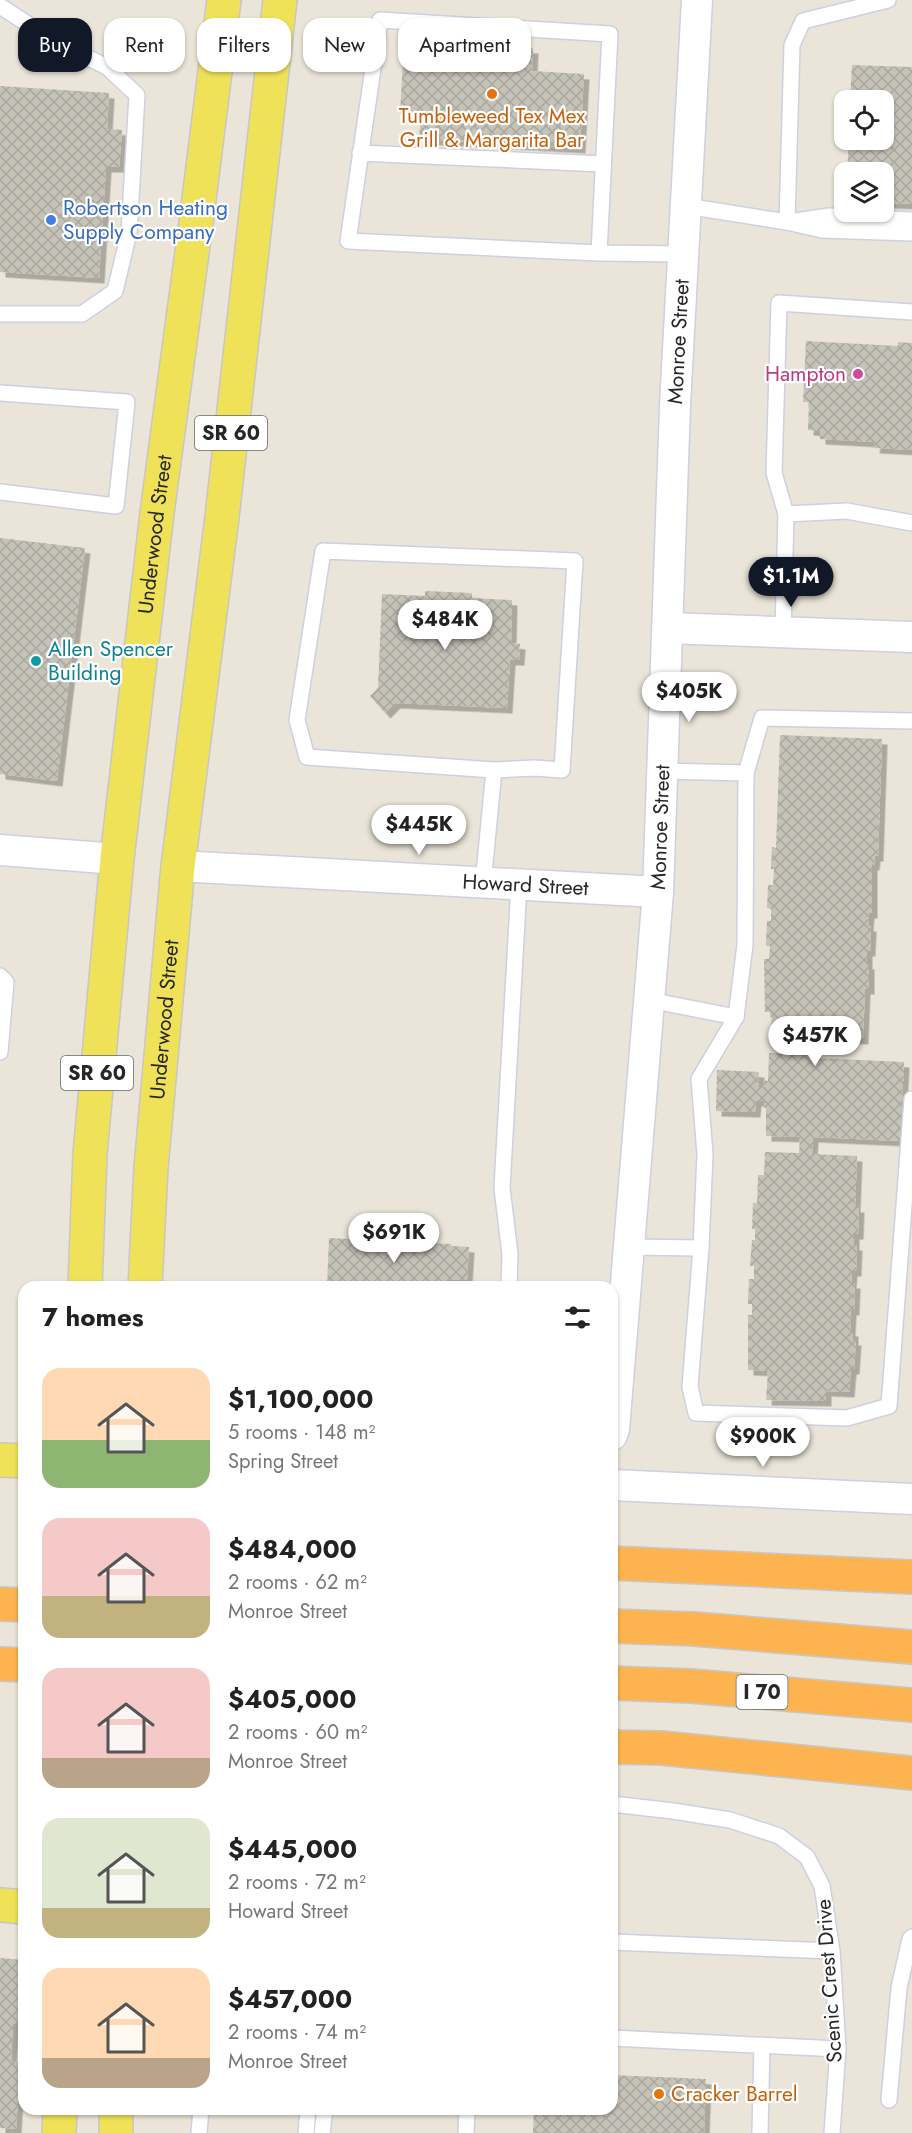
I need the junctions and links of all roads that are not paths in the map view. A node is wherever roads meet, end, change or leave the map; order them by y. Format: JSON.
{"nodes":[{"id":1,"x":224,"y":0,"type":"edge"},
{"id":2,"x":280,"y":0,"type":"edge"},
{"id":3,"x":697,"y":0,"type":"edge"},
{"id":4,"x":888,"y":0,"type":"edge"},
{"id":5,"x":0,"y":6,"type":"edge"},
{"id":6,"x":360,"y":153,"type":"junction"},
{"id":7,"x":603,"y":164,"type":"junction"},
{"id":8,"x":686,"y":206,"type":"junction"},
{"id":9,"x":912,"y":220,"type":"edge"},
{"id":10,"x":787,"y":222,"type":"junction"},
{"id":11,"x":912,"y":233,"type":"edge"},
{"id":12,"x":599,"y":253,"type":"junction"},
{"id":13,"x":684,"y":254,"type":"junction"},
{"id":14,"x":912,"y":312,"type":"edge"},
{"id":15,"x":0,"y":314,"type":"edge"},
{"id":16,"x":0,"y":393,"type":"edge"},
{"id":17,"x":0,"y":492,"type":"edge"},
{"id":18,"x":786,"y":514,"type":"junction"},
{"id":19,"x":912,"y":523,"type":"edge"},
{"id":20,"x":668,"y":628,"type":"junction"},
{"id":21,"x":783,"y":632,"type":"junction"},
{"id":22,"x":912,"y":637,"type":"edge"},
{"id":23,"x":912,"y":721,"type":"edge"},
{"id":24,"x":494,"y":770,"type":"junction"},
{"id":25,"x":663,"y":771,"type":"junction"},
{"id":26,"x":746,"y":773,"type":"junction"},
{"id":27,"x":0,"y":850,"type":"edge"},
{"id":28,"x":117,"y":859,"type":"junction"},
{"id":29,"x":178,"y":866,"type":"junction"},
{"id":30,"x":483,"y":884,"type":"junction"},
{"id":31,"x":519,"y":885,"type":"junction"},
{"id":32,"x":658,"y":892,"type":"junction"},
{"id":33,"x":0,"y":976,"type":"edge"},
{"id":34,"x":649,"y":1000,"type":"junction"},
{"id":35,"x":736,"y":1017,"type":"junction"},
{"id":36,"x":0,"y":1052,"type":"edge"},
{"id":37,"x":912,"y":1099,"type":"edge"},
{"id":38,"x":628,"y":1247,"type":"junction"},
{"id":39,"x":701,"y":1248,"type":"junction"},
{"id":40,"x":85,"y":1281,"type":"edge"},
{"id":41,"x":145,"y":1281,"type":"edge"},
{"id":42,"x":508,"y":1281,"type":"edge"},
{"id":43,"x":618,"y":1377,"type":"edge"},
{"id":44,"x":0,"y":1460,"type":"edge"},
{"id":45,"x":18,"y":1461,"type":"edge"},
{"id":46,"x":618,"y":1485,"type":"edge"},
{"id":47,"x":912,"y":1499,"type":"edge"},
{"id":48,"x":618,"y":1563,"type":"edge"},
{"id":49,"x":912,"y":1577,"type":"edge"},
{"id":50,"x":0,"y":1604,"type":"edge"},
{"id":51,"x":18,"y":1605,"type":"edge"},
{"id":52,"x":618,"y":1626,"type":"edge"},
{"id":53,"x":912,"y":1647,"type":"edge"},
{"id":54,"x":0,"y":1664,"type":"edge"},
{"id":55,"x":18,"y":1665,"type":"edge"},
{"id":56,"x":618,"y":1683,"type":"edge"},
{"id":57,"x":912,"y":1706,"type":"edge"},
{"id":58,"x":618,"y":1747,"type":"edge"},
{"id":59,"x":912,"y":1773,"type":"edge"},
{"id":60,"x":618,"y":1805,"type":"edge"},
{"id":61,"x":0,"y":1905,"type":"edge"},
{"id":62,"x":18,"y":1906,"type":"edge"},
{"id":63,"x":912,"y":1937,"type":"edge"},
{"id":64,"x":618,"y":1942,"type":"edge"},
{"id":65,"x":832,"y":1951,"type":"junction"},
{"id":66,"x":618,"y":2038,"type":"edge"},
{"id":67,"x":762,"y":2045,"type":"junction"},
{"id":68,"x":838,"y":2049,"type":"junction"},
{"id":69,"x":889,"y":2100,"type":"dead end"},
{"id":70,"x":60,"y":2115,"type":"edge"},
{"id":71,"x":116,"y":2115,"type":"edge"},
{"id":72,"x":201,"y":2115,"type":"edge"},
{"id":73,"x":308,"y":2115,"type":"edge"},
{"id":74,"x":324,"y":2115,"type":"edge"},
{"id":75,"x":467,"y":2115,"type":"edge"},
{"id":76,"x":59,"y":2133,"type":"edge"},
{"id":77,"x":116,"y":2133,"type":"edge"},
{"id":78,"x":200,"y":2133,"type":"edge"},
{"id":79,"x":306,"y":2133,"type":"edge"},
{"id":80,"x":322,"y":2133,"type":"edge"},
{"id":81,"x":466,"y":2133,"type":"edge"},
{"id":82,"x":760,"y":2133,"type":"edge"},
{"id":83,"x":832,"y":2133,"type":"edge"}],
"edges":[{"from":1,"to":28,"type":"main road","name":"Underwood Street","number":"SR 60"},
{"from":2,"to":29,"type":"main road","name":"Underwood Street","number":"SR 60"},
{"from":3,"to":8,"type":"street","name":"Monroe Street"},
{"from":4,"to":10,"type":"lane"},
{"from":5,"to":15,"type":"lane"},
{"from":6,"to":7,"type":"lane"},
{"from":6,"to":7,"type":"lane"},
{"from":6,"to":12,"type":"lane"},
{"from":7,"to":12,"type":"lane"},
{"from":8,"to":10,"type":"lane"},
{"from":8,"to":13,"type":"street","name":"Monroe Street"},
{"from":9,"to":10,"type":"lane"},
{"from":10,"to":11,"type":"lane"},
{"from":12,"to":13,"type":"lane"},
{"from":13,"to":20,"type":"street","name":"Monroe Street"},
{"from":14,"to":18,"type":"lane"},
{"from":16,"to":17,"type":"lane"},
{"from":18,"to":19,"type":"lane"},
{"from":18,"to":21,"type":"lane"},
{"from":20,"to":21,"type":"street"},
{"from":20,"to":25,"type":"street","name":"Monroe Street"},
{"from":21,"to":22,"type":"street"},
{"from":23,"to":26,"type":"lane"},
{"from":24,"to":24,"type":"lane"},
{"from":24,"to":30,"type":"lane"},
{"from":25,"to":26,"type":"lane"},
{"from":25,"to":32,"type":"street","name":"Monroe Street"},
{"from":26,"to":35,"type":"lane"},
{"from":27,"to":28,"type":"street"},
{"from":28,"to":40,"type":"main road","name":"Underwood Street","number":"SR 60"},
{"from":29,"to":30,"type":"street","name":"Howard Street"},
{"from":29,"to":41,"type":"main road","name":"Underwood Street","number":"SR 60"},
{"from":30,"to":31,"type":"street","name":"Howard Street"},
{"from":31,"to":32,"type":"street","name":"Howard Street"},
{"from":31,"to":42,"type":"lane"},
{"from":32,"to":34,"type":"street","name":"Monroe Street"},
{"from":33,"to":36,"type":"lane"},
{"from":34,"to":35,"type":"lane"},
{"from":34,"to":38,"type":"street","name":"Monroe Street"},
{"from":35,"to":39,"type":"lane"},
{"from":37,"to":39,"type":"lane"},
{"from":38,"to":39,"type":"lane"},
{"from":38,"to":43,"type":"street","name":"Monroe Street"},
{"from":44,"to":45,"type":"main road"},
{"from":46,"to":47,"type":"street"},
{"from":48,"to":49,"type":"highway"},
{"from":50,"to":51,"type":"highway"},
{"from":52,"to":53,"type":"highway"},
{"from":54,"to":55,"type":"highway"},
{"from":56,"to":57,"type":"highway","number":"I 70"},
{"from":58,"to":59,"type":"highway"},
{"from":60,"to":65,"type":"lane","name":"Scenic Crest Drive"},
{"from":61,"to":62,"type":"main road"},
{"from":63,"to":69,"type":"lane"},
{"from":64,"to":65,"type":"lane"},
{"from":65,"to":68,"type":"lane","name":"Scenic Crest Drive"},
{"from":66,"to":67,"type":"lane"},
{"from":67,"to":68,"type":"lane"},
{"from":67,"to":82,"type":"lane"},
{"from":68,"to":83,"type":"lane","name":"Scenic Crest Drive"},
{"from":70,"to":76,"type":"main road"},
{"from":71,"to":77,"type":"main road"},
{"from":72,"to":78,"type":"lane"},
{"from":73,"to":79,"type":"lane"},
{"from":74,"to":80,"type":"lane"},
{"from":75,"to":81,"type":"lane"}]}
